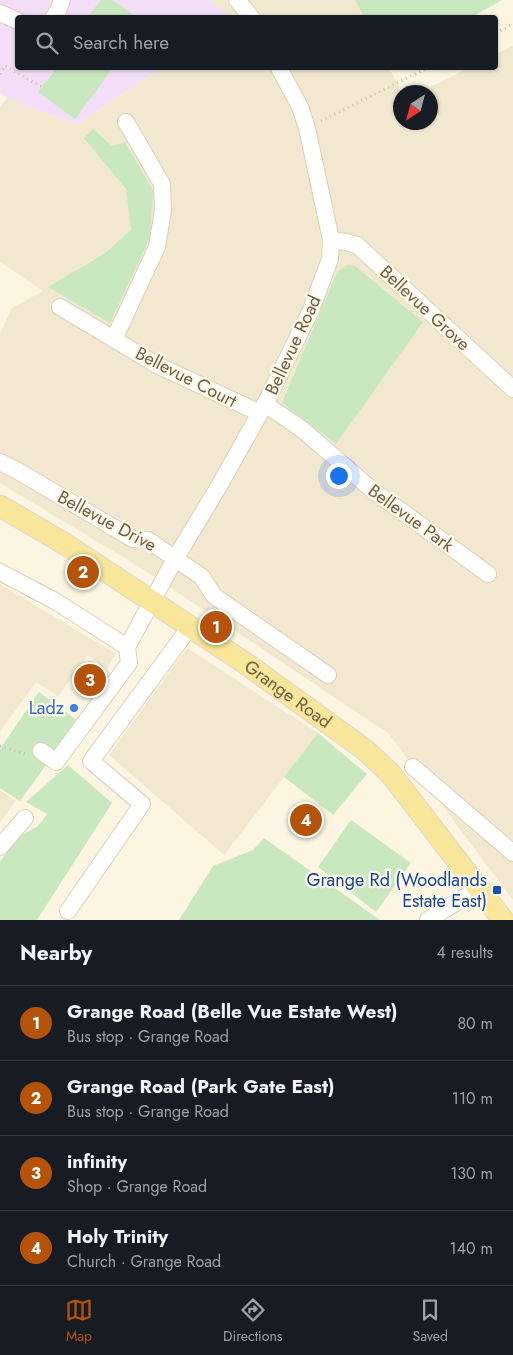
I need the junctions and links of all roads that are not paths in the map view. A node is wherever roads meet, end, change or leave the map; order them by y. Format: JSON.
{"nodes":[{"id":1,"x":62,"y":0,"type":"edge"},
{"id":2,"x":237,"y":0,"type":"edge"},
{"id":3,"x":0,"y":13,"type":"edge"},
{"id":4,"x":55,"y":15,"type":"edge"},
{"id":5,"x":250,"y":15,"type":"edge"},
{"id":6,"x":15,"y":20,"type":"edge"},
{"id":7,"x":280,"y":70,"type":"edge"},
{"id":8,"x":126,"y":122,"type":"dead end"},
{"id":9,"x":331,"y":240,"type":"junction"},
{"id":10,"x":60,"y":307,"type":"dead end"},
{"id":11,"x":114,"y":339,"type":"junction"},
{"id":12,"x":513,"y":389,"type":"edge"},
{"id":13,"x":263,"y":408,"type":"junction"},
{"id":14,"x":0,"y":462,"type":"edge"},
{"id":15,"x":0,"y":506,"type":"edge"},
{"id":16,"x":175,"y":559,"type":"junction"},
{"id":17,"x":0,"y":572,"type":"edge"},
{"id":18,"x":488,"y":574,"type":"dead end"},
{"id":19,"x":152,"y":602,"type":"junction"},
{"id":20,"x":190,"y":627,"type":"junction"},
{"id":21,"x":127,"y":647,"type":"junction"},
{"id":22,"x":328,"y":675,"type":"dead end"},
{"id":23,"x":41,"y":751,"type":"road end"},
{"id":24,"x":413,"y":767,"type":"dead end"},
{"id":25,"x":25,"y":818,"type":"dead end"},
{"id":26,"x":0,"y":847,"type":"edge"},
{"id":27,"x":513,"y":853,"type":"edge"},
{"id":28,"x":479,"y":888,"type":"junction"},
{"id":29,"x":68,"y":911,"type":"dead end"},
{"id":30,"x":428,"y":920,"type":"edge"},
{"id":31,"x":503,"y":920,"type":"edge"}],
"edges":[{"from":1,"to":4,"type":"street"},
{"from":2,"to":5,"type":"street"},
{"from":3,"to":6,"type":"street"},
{"from":7,"to":9,"type":"street","name":"Bellevue Road"},
{"from":8,"to":11,"type":"street"},
{"from":9,"to":12,"type":"street","name":"Bellevue Grove"},
{"from":9,"to":13,"type":"street","name":"Bellevue Road"},
{"from":10,"to":11,"type":"street","name":"Bellevue Court"},
{"from":11,"to":13,"type":"street","name":"Bellevue Court"},
{"from":13,"to":16,"type":"street","name":"Bellevue Road"},
{"from":13,"to":18,"type":"street","name":"Bellevue Park"},
{"from":14,"to":16,"type":"street","name":"Bellevue Drive"},
{"from":15,"to":19,"type":"main road","name":"Grange Road"},
{"from":16,"to":19,"type":"street","name":"Bellevue Road"},
{"from":16,"to":22,"type":"street","name":"Bellevue Drive"},
{"from":17,"to":21,"type":"street"},
{"from":19,"to":20,"type":"main road","name":"Grange Road"},
{"from":19,"to":21,"type":"street","name":"Bellevue Road"},
{"from":20,"to":28,"type":"main road","name":"Grange Road"},
{"from":20,"to":29,"type":"street"},
{"from":21,"to":23,"type":"street"},
{"from":24,"to":27,"type":"street"},
{"from":25,"to":26,"type":"street"},
{"from":28,"to":30,"type":"street"},
{"from":28,"to":31,"type":"main road","name":"Grange Road"}]}
